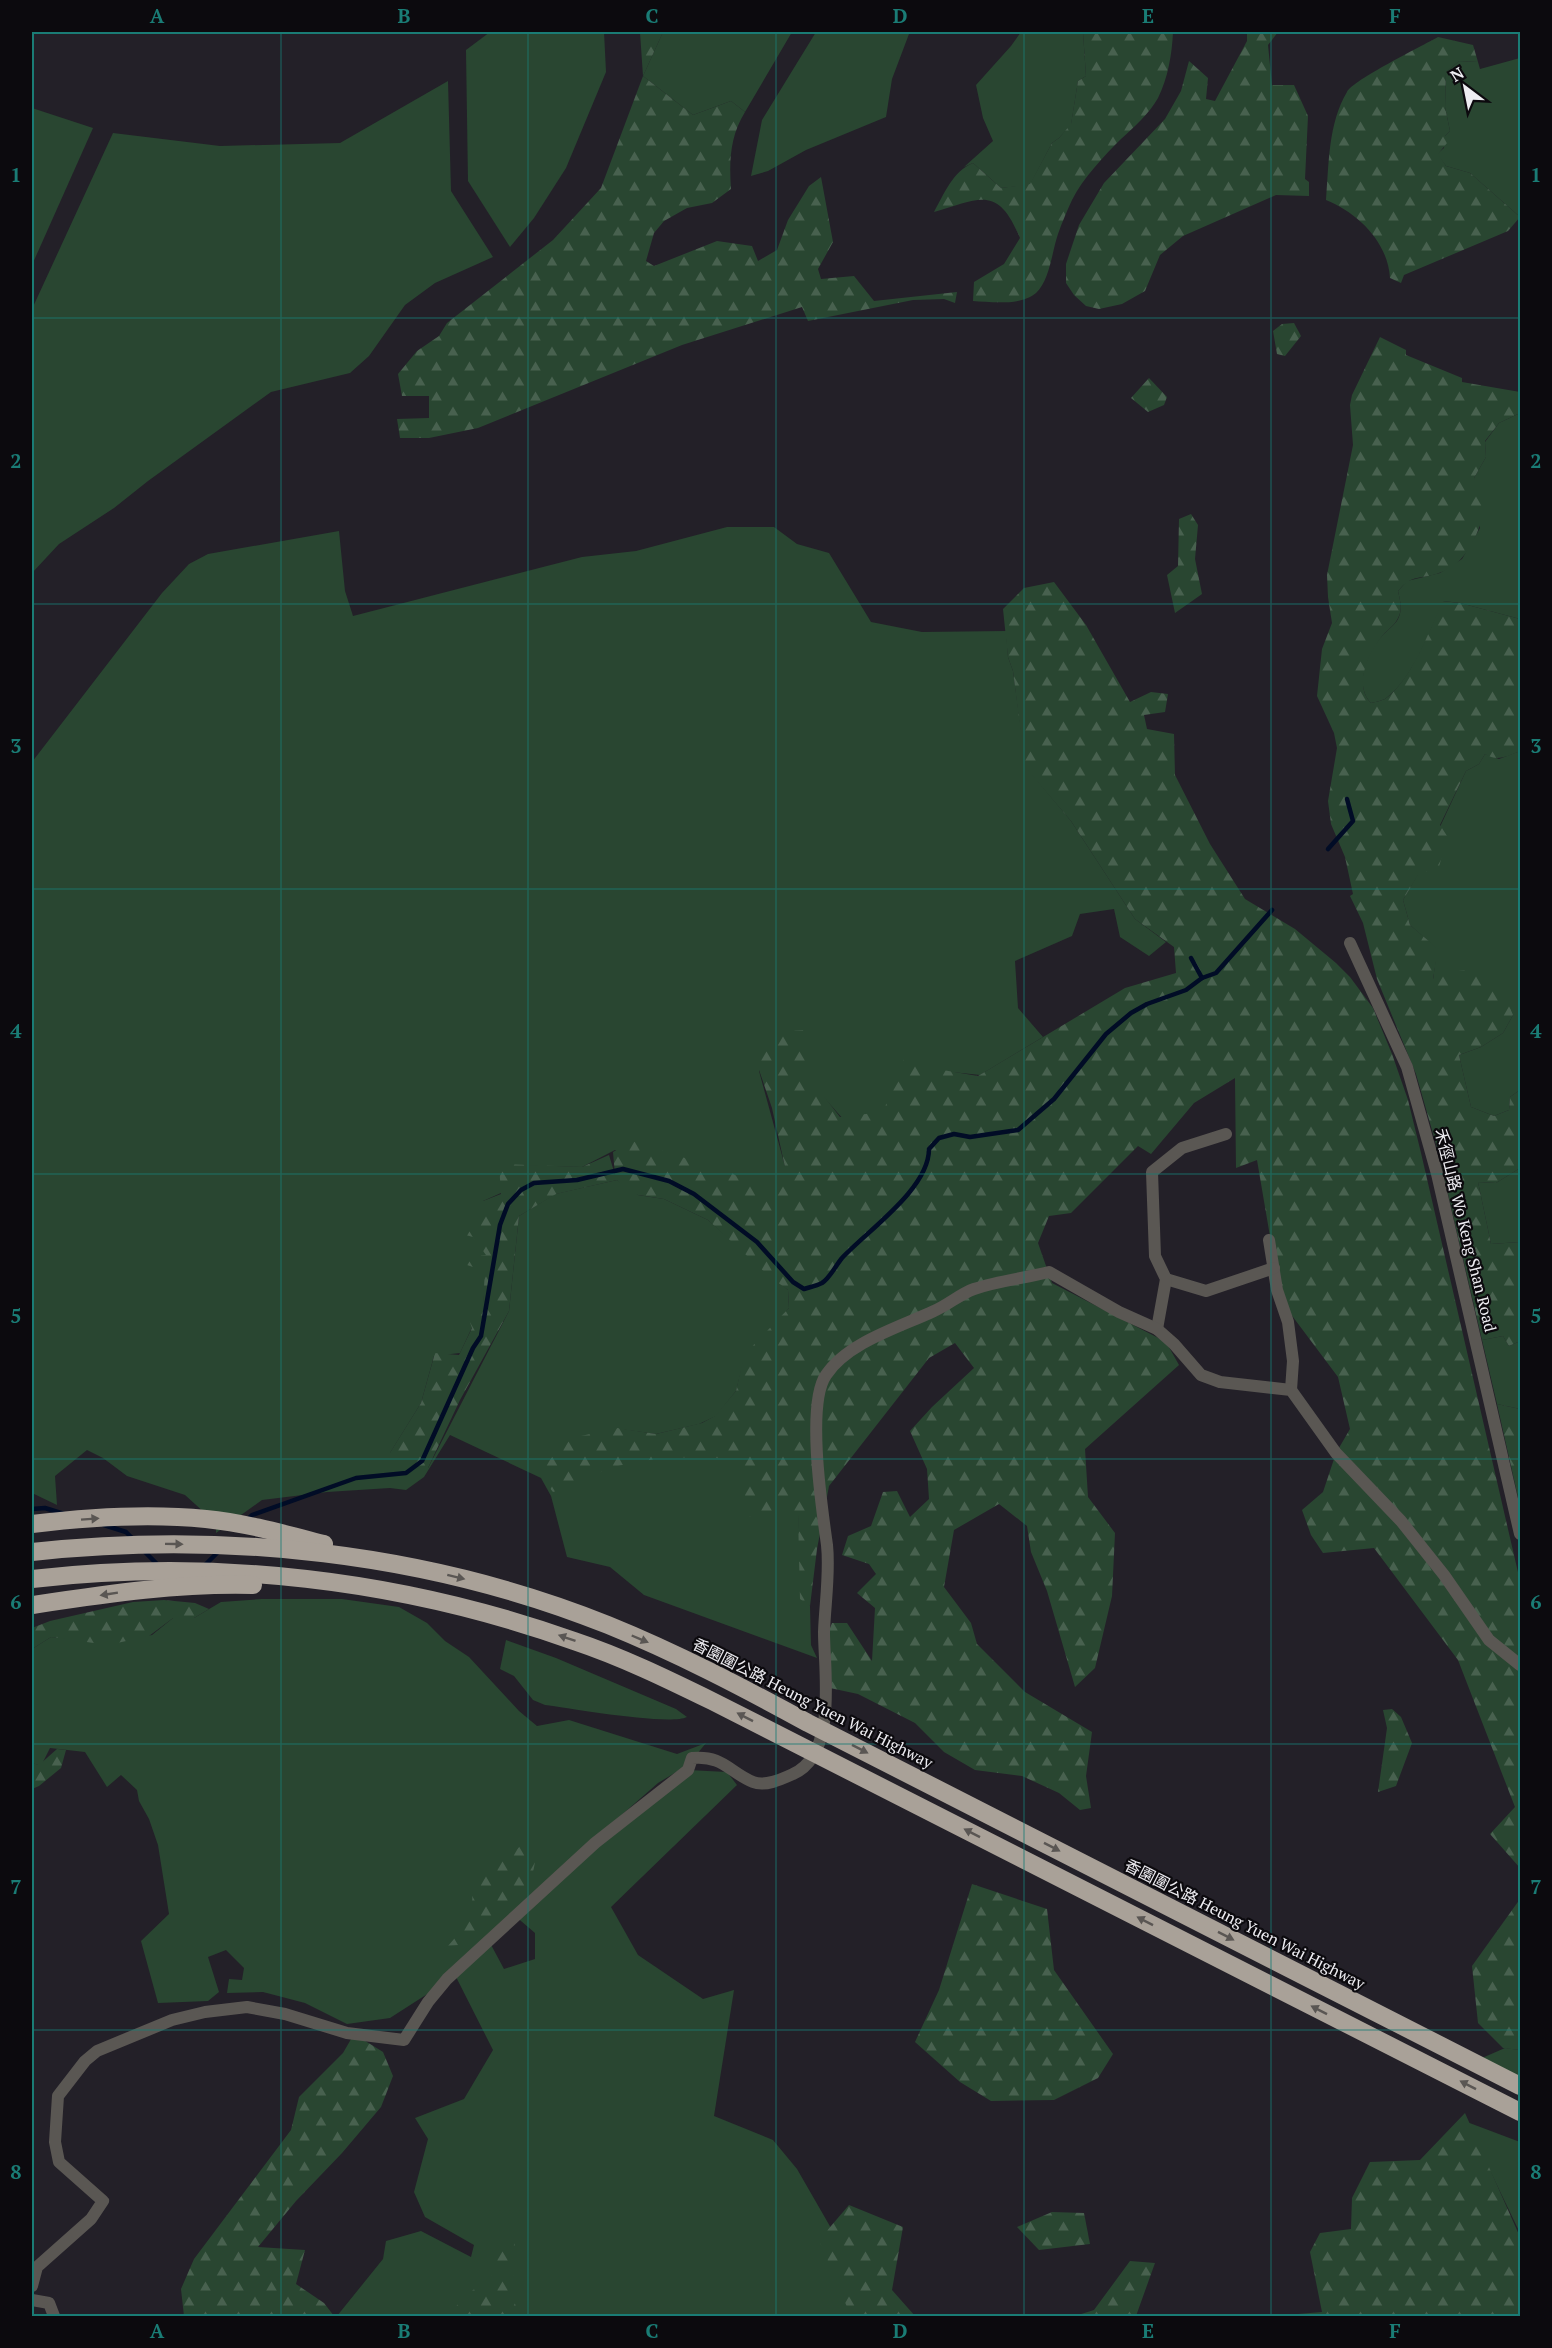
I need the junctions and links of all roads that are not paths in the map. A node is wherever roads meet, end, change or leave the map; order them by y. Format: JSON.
{"nodes":[{"id":1,"x":1350,"y":943,"type":"dead end"},
{"id":2,"x":1226,"y":1134,"type":"dead end"},
{"id":3,"x":1269,"y":1240,"type":"dead end"},
{"id":4,"x":1274,"y":1268,"type":"junction"},
{"id":5,"x":1166,"y":1279,"type":"junction"},
{"id":6,"x":1157,"y":1329,"type":"junction"},
{"id":7,"x":1291,"y":1390,"type":"junction"},
{"id":8,"x":32,"y":1524,"type":"edge"},
{"id":9,"x":1521,"y":1534,"type":"edge"},
{"id":10,"x":274,"y":1539,"type":"junction"},
{"id":11,"x":32,"y":1552,"type":"edge"},
{"id":12,"x":32,"y":1579,"type":"edge"},
{"id":13,"x":272,"y":1580,"type":"junction"},
{"id":14,"x":32,"y":1605,"type":"edge"},
{"id":15,"x":1521,"y":1665,"type":"edge"},
{"id":16,"x":1521,"y":2086,"type":"edge"},
{"id":17,"x":1521,"y":2112,"type":"edge"},
{"id":18,"x":34,"y":2265,"type":"edge"},
{"id":19,"x":32,"y":2286,"type":"edge"},
{"id":20,"x":32,"y":2300,"type":"edge"},
{"id":21,"x":54,"y":2316,"type":"edge"}],
"edges":[{"from":1,"to":9,"type":"street","name":"禾徑山路 Wo Keng Shan Road"},
{"from":2,"to":5,"type":"street"},
{"from":3,"to":4,"type":"street"},
{"from":4,"to":5,"type":"street"},
{"from":4,"to":7,"type":"street"},
{"from":5,"to":6,"type":"street"},
{"from":6,"to":7,"type":"street"},
{"from":6,"to":18,"type":"street"},
{"from":7,"to":15,"type":"street"},
{"from":8,"to":10,"type":"highway","one_way":true},
{"from":11,"to":10,"type":"highway","one_way":true},
{"from":10,"to":16,"type":"highway","name":"香園圍公路 Heung Yuen Wai Highway","one_way":true},
{"from":12,"to":13,"type":"highway"},
{"from":13,"to":14,"type":"highway","one_way":true},
{"from":17,"to":13,"type":"highway","one_way":true},
{"from":18,"to":19,"type":"street"},
{"from":20,"to":21,"type":"street"}]}
